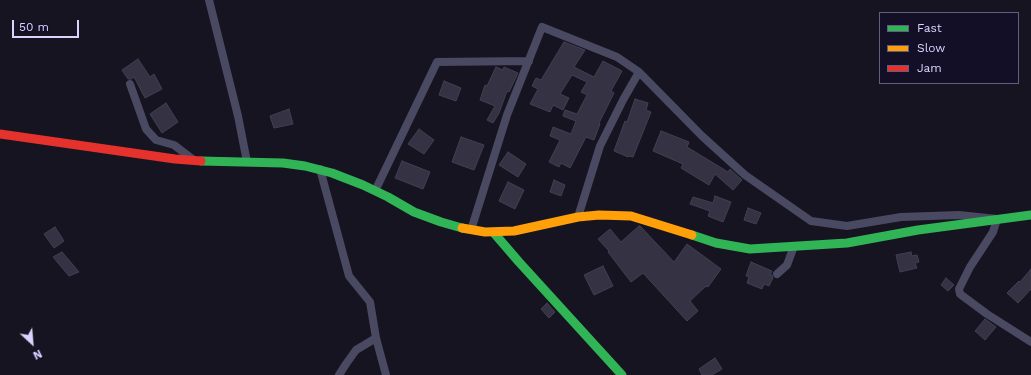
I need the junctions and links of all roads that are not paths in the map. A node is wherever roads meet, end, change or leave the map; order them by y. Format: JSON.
{"nodes":[{"id":1,"x":209,"y":0,"type":"edge"},
{"id":2,"x":529,"y":61,"type":"junction"},
{"id":3,"x":639,"y":72,"type":"junction"},
{"id":4,"x":130,"y":84,"type":"dead end"},
{"id":5,"x":0,"y":134,"type":"edge"},
{"id":6,"x":195,"y":161,"type":"junction"},
{"id":7,"x":247,"y":162,"type":"junction"},
{"id":8,"x":320,"y":169,"type":"junction"},
{"id":9,"x":376,"y":191,"type":"junction"},
{"id":10,"x":1031,"y":215,"type":"edge"},
{"id":11,"x":578,"y":217,"type":"junction"},
{"id":12,"x":996,"y":219,"type":"junction"},
{"id":13,"x":471,"y":230,"type":"junction"},
{"id":14,"x":494,"y":232,"type":"junction"},
{"id":15,"x":794,"y":246,"type":"junction"},
{"id":16,"x":777,"y":274,"type":"dead end"},
{"id":17,"x":376,"y":338,"type":"junction"},
{"id":18,"x":1031,"y":342,"type":"edge"},
{"id":19,"x":339,"y":375,"type":"edge"},
{"id":20,"x":386,"y":375,"type":"edge"},
{"id":21,"x":622,"y":375,"type":"edge"}],
"edges":[{"from":1,"to":7,"type":"street"},
{"from":2,"to":3,"type":"street"},
{"from":2,"to":9,"type":"street"},
{"from":2,"to":13,"type":"street"},
{"from":3,"to":11,"type":"street"},
{"from":3,"to":12,"type":"street"},
{"from":4,"to":6,"type":"street"},
{"from":5,"to":6,"type":"street"},
{"from":6,"to":7,"type":"street"},
{"from":7,"to":8,"type":"street"},
{"from":8,"to":9,"type":"street"},
{"from":8,"to":17,"type":"street"},
{"from":9,"to":13,"type":"street"},
{"from":10,"to":12,"type":"street"},
{"from":11,"to":14,"type":"street"},
{"from":11,"to":15,"type":"street"},
{"from":12,"to":15,"type":"street"},
{"from":12,"to":18,"type":"street"},
{"from":13,"to":14,"type":"street"},
{"from":14,"to":21,"type":"street"},
{"from":15,"to":16,"type":"street"},
{"from":17,"to":19,"type":"street"},
{"from":17,"to":20,"type":"street"}]}
